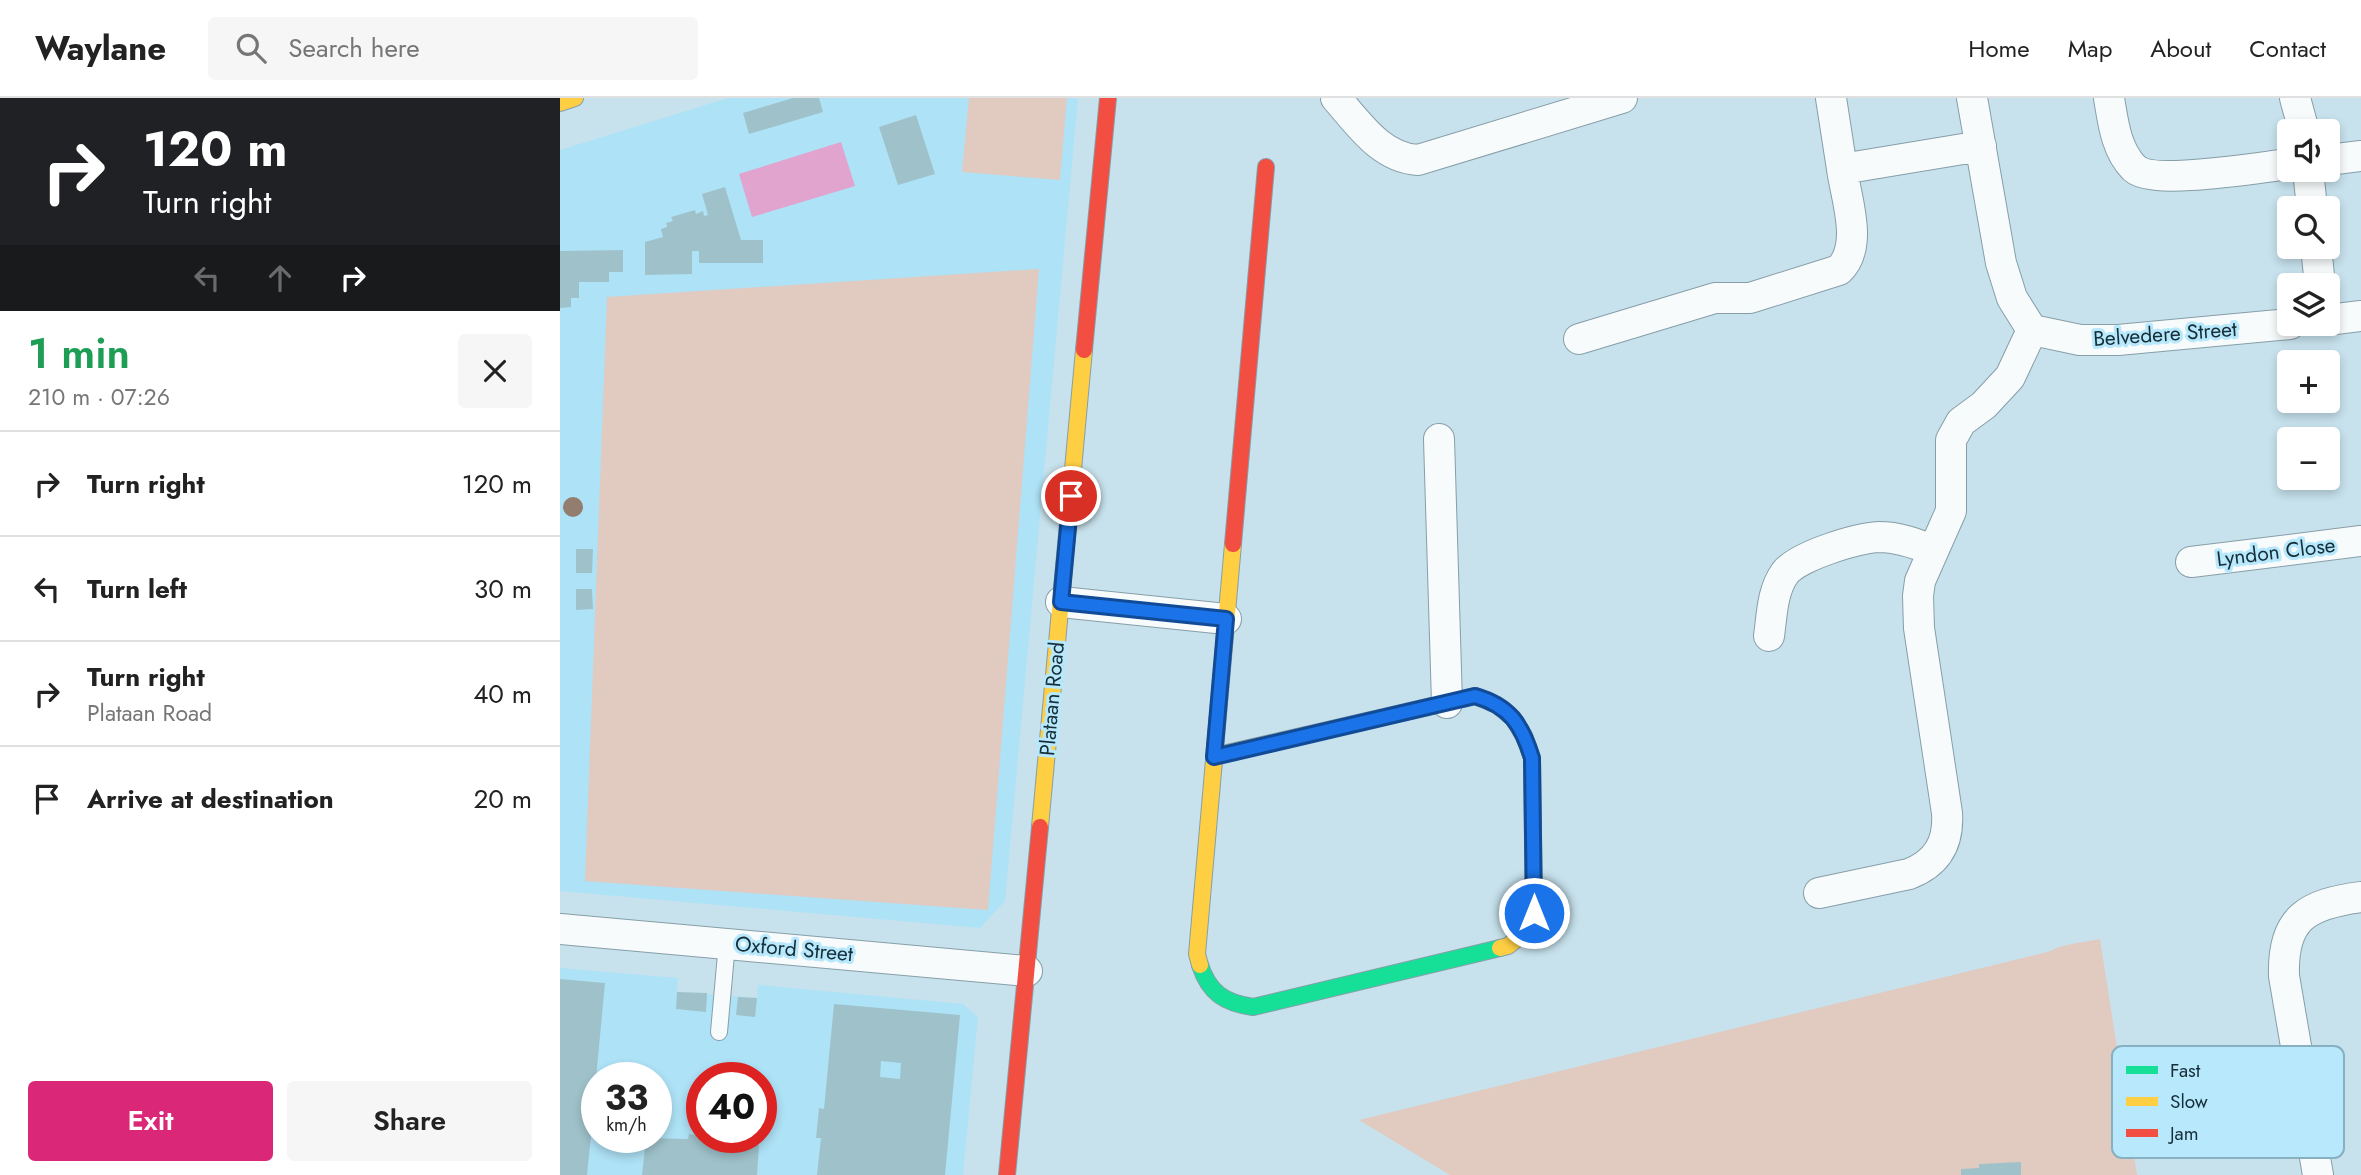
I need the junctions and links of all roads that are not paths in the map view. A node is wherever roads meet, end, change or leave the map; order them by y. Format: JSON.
{"nodes":[{"id":1,"x":575,"y":98,"type":"edge"},
{"id":2,"x":1108,"y":98,"type":"edge"},
{"id":3,"x":1336,"y":98,"type":"edge"},
{"id":4,"x":1622,"y":98,"type":"edge"},
{"id":5,"x":1831,"y":98,"type":"edge"},
{"id":6,"x":1972,"y":98,"type":"edge"},
{"id":7,"x":2109,"y":98,"type":"edge"},
{"id":8,"x":2295,"y":98,"type":"edge"},
{"id":9,"x":560,"y":103,"type":"edge"},
{"id":10,"x":2301,"y":119,"type":"edge"},
{"id":11,"x":1981,"y":146,"type":"junction"},
{"id":12,"x":2361,"y":156,"type":"edge"},
{"id":13,"x":2340,"y":159,"type":"edge"},
{"id":14,"x":2277,"y":165,"type":"edge"},
{"id":15,"x":1266,"y":167,"type":"dead end"},
{"id":16,"x":1842,"y":169,"type":"junction"},
{"id":17,"x":2361,"y":316,"type":"edge"},
{"id":18,"x":2340,"y":319,"type":"edge"},
{"id":19,"x":2277,"y":325,"type":"edge"},
{"id":20,"x":2032,"y":330,"type":"junction"},
{"id":21,"x":1579,"y":339,"type":"dead end"},
{"id":22,"x":1439,"y":439,"type":"dead end"},
{"id":23,"x":2361,"y":541,"type":"edge"},
{"id":24,"x":1932,"y":550,"type":"junction"},
{"id":25,"x":2191,"y":562,"type":"dead end"},
{"id":26,"x":1061,"y":602,"type":"junction"},
{"id":27,"x":1226,"y":619,"type":"junction"},
{"id":28,"x":1769,"y":636,"type":"dead end"},
{"id":29,"x":1447,"y":703,"type":"junction"},
{"id":30,"x":1214,"y":757,"type":"junction"},
{"id":31,"x":1818,"y":892,"type":"dead end"},
{"id":32,"x":2361,"y":897,"type":"edge"},
{"id":33,"x":560,"y":929,"type":"edge"},
{"id":34,"x":727,"y":943,"type":"junction"},
{"id":35,"x":1027,"y":971,"type":"junction"},
{"id":36,"x":719,"y":1032,"type":"dead end"},
{"id":37,"x":2296,"y":1046,"type":"edge"},
{"id":38,"x":1007,"y":1175,"type":"edge"}],
"edges":[{"from":1,"to":9,"type":"street"},
{"from":2,"to":26,"type":"street","name":"Plataan Road"},
{"from":3,"to":4,"type":"street"},
{"from":5,"to":16,"type":"street"},
{"from":6,"to":11,"type":"street"},
{"from":7,"to":14,"type":"street"},
{"from":8,"to":10,"type":"street"},
{"from":11,"to":16,"type":"street"},
{"from":11,"to":20,"type":"street"},
{"from":12,"to":13,"type":"street"},
{"from":15,"to":27,"type":"street"},
{"from":16,"to":21,"type":"street"},
{"from":17,"to":18,"type":"street"},
{"from":19,"to":20,"type":"street","name":"Belvedere Street"},
{"from":20,"to":24,"type":"street"},
{"from":22,"to":29,"type":"street"},
{"from":23,"to":25,"type":"street","name":"Lyndon Close"},
{"from":24,"to":28,"type":"street"},
{"from":24,"to":31,"type":"street"},
{"from":26,"to":27,"type":"street"},
{"from":26,"to":35,"type":"street","name":"Plataan Road"},
{"from":27,"to":30,"type":"street"},
{"from":29,"to":30,"type":"street"},
{"from":29,"to":30,"type":"street"},
{"from":32,"to":37,"type":"street"},
{"from":33,"to":34,"type":"street","name":"Oxford Street"},
{"from":34,"to":35,"type":"street","name":"Oxford Street"},
{"from":34,"to":36,"type":"lane"},
{"from":35,"to":38,"type":"street","name":"Plataan Road"}]}
